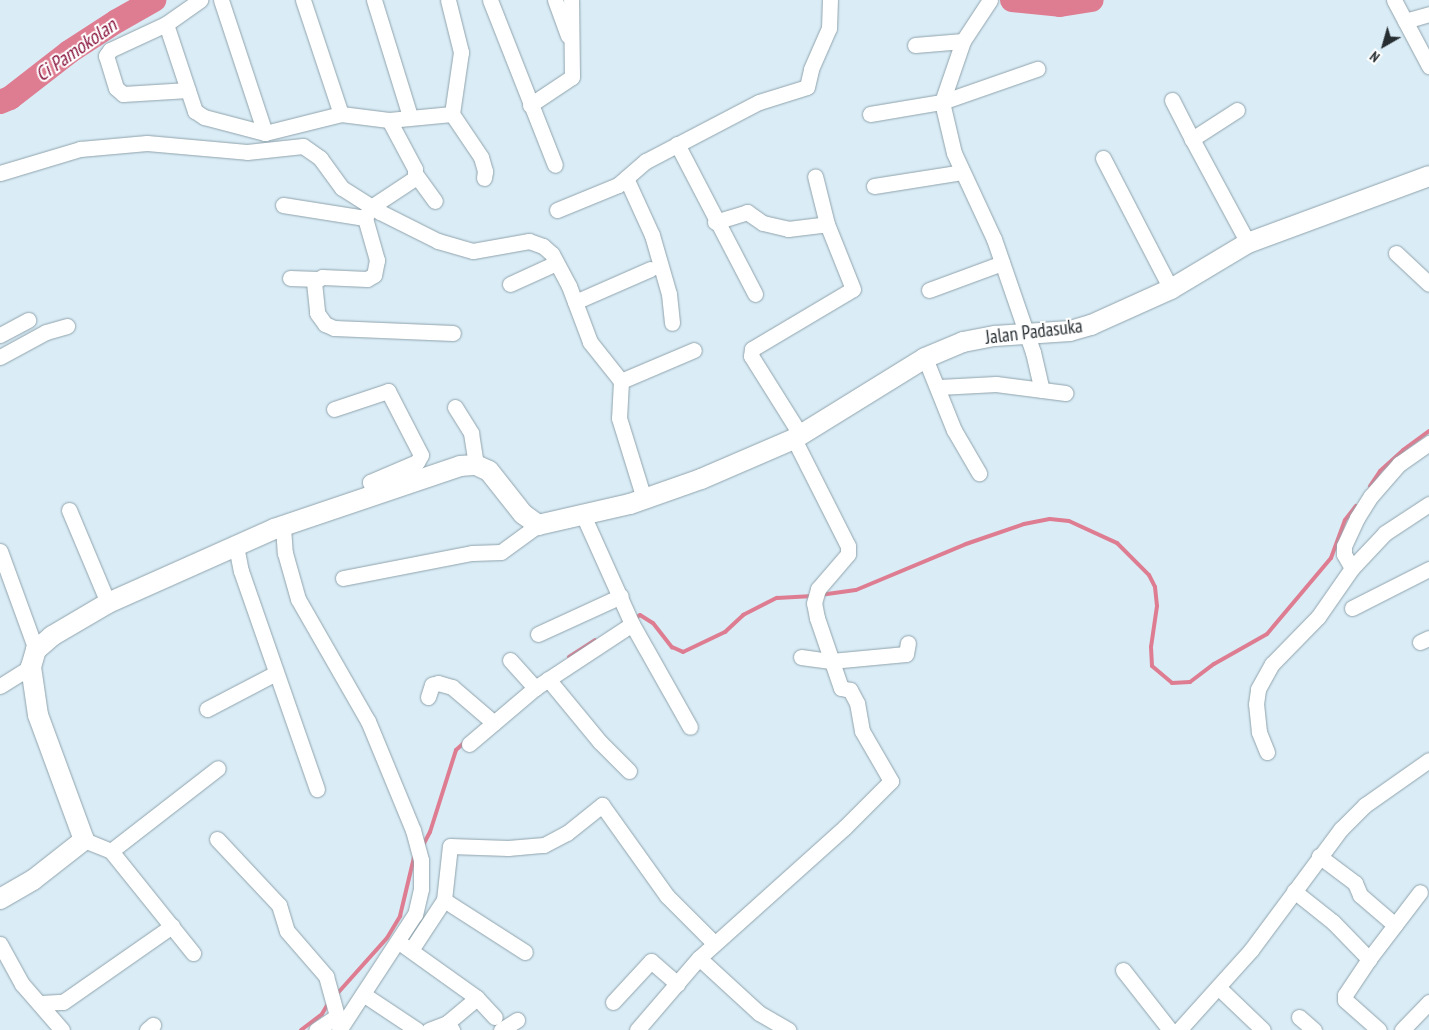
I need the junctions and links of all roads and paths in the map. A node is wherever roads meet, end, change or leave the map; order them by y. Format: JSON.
{"nodes":[{"id":1,"x":200,"y":0,"type":"edge"},
{"id":2,"x":221,"y":0,"type":"edge"},
{"id":3,"x":303,"y":0,"type":"edge"},
{"id":4,"x":374,"y":0,"type":"edge"},
{"id":5,"x":448,"y":0,"type":"edge"},
{"id":6,"x":490,"y":0,"type":"edge"},
{"id":7,"x":555,"y":0,"type":"edge"},
{"id":8,"x":571,"y":0,"type":"edge"},
{"id":9,"x":830,"y":0,"type":"edge"},
{"id":10,"x":990,"y":0,"type":"edge"},
{"id":11,"x":1394,"y":0,"type":"edge"},
{"id":12,"x":1429,"y":14,"type":"edge"},
{"id":13,"x":1405,"y":21,"type":"junction"},
{"id":14,"x":166,"y":24,"type":"junction"},
{"id":15,"x":963,"y":41,"type":"junction"},
{"id":16,"x":572,"y":45,"type":"junction"},
{"id":17,"x":915,"y":45,"type":"dead end"},
{"id":18,"x":1429,"y":66,"type":"edge"},
{"id":19,"x":1037,"y":69,"type":"dead end"},
{"id":20,"x":188,"y":90,"type":"junction"},
{"id":21,"x":1172,"y":100,"type":"dead end"},
{"id":22,"x":942,"y":102,"type":"junction"},
{"id":23,"x":530,"y":105,"type":"junction"},
{"id":24,"x":1237,"y":110,"type":"dead end"},
{"id":25,"x":341,"y":114,"type":"junction"},
{"id":26,"x":452,"y":114,"type":"junction"},
{"id":27,"x":870,"y":114,"type":"dead end"},
{"id":28,"x":410,"y":116,"type":"junction"},
{"id":29,"x":389,"y":120,"type":"junction"},
{"id":30,"x":265,"y":133,"type":"junction"},
{"id":31,"x":1192,"y":139,"type":"junction"},
{"id":32,"x":677,"y":144,"type":"junction"},
{"id":33,"x":1103,"y":158,"type":"dead end"},
{"id":34,"x":555,"y":165,"type":"dead end"},
{"id":35,"x":962,"y":172,"type":"junction"},
{"id":36,"x":0,"y":173,"type":"edge"},
{"id":37,"x":416,"y":175,"type":"junction"},
{"id":38,"x":816,"y":176,"type":"dead end"},
{"id":39,"x":1429,"y":176,"type":"edge"},
{"id":40,"x":484,"y":178,"type":"dead end"},
{"id":41,"x":626,"y":178,"type":"junction"},
{"id":42,"x":874,"y":186,"type":"dead end"},
{"id":43,"x":435,"y":201,"type":"dead end"},
{"id":44,"x":283,"y":205,"type":"dead end"},
{"id":45,"x":557,"y":210,"type":"dead end"},
{"id":46,"x":368,"y":212,"type":"junction"},
{"id":47,"x":715,"y":222,"type":"junction"},
{"id":48,"x":828,"y":224,"type":"junction"},
{"id":49,"x":1248,"y":243,"type":"junction"},
{"id":50,"x":1396,"y":253,"type":"dead end"},
{"id":51,"x":556,"y":263,"type":"junction"},
{"id":52,"x":1002,"y":263,"type":"junction"},
{"id":53,"x":650,"y":269,"type":"dead end"},
{"id":54,"x":290,"y":278,"type":"dead end"},
{"id":55,"x":318,"y":279,"type":"junction"},
{"id":56,"x":510,"y":284,"type":"dead end"},
{"id":57,"x":1429,"y":284,"type":"edge"},
{"id":58,"x":1171,"y":289,"type":"junction"},
{"id":59,"x":929,"y":290,"type":"dead end"},
{"id":60,"x":755,"y":294,"type":"dead end"},
{"id":61,"x":575,"y":302,"type":"junction"},
{"id":62,"x":28,"y":320,"type":"dead end"},
{"id":63,"x":672,"y":323,"type":"dead end"},
{"id":64,"x":67,"y":326,"type":"dead end"},
{"id":65,"x":453,"y":333,"type":"dead end"},
{"id":66,"x":1027,"y":333,"type":"junction"},
{"id":67,"x":0,"y":335,"type":"edge"},
{"id":68,"x":694,"y":350,"type":"dead end"},
{"id":69,"x":0,"y":357,"type":"edge"},
{"id":70,"x":925,"y":358,"type":"junction"},
{"id":71,"x":621,"y":381,"type":"junction"},
{"id":72,"x":939,"y":388,"type":"junction"},
{"id":73,"x":1042,"y":390,"type":"junction"},
{"id":74,"x":1065,"y":393,"type":"dead end"},
{"id":75,"x":455,"y":407,"type":"dead end"},
{"id":76,"x":334,"y":409,"type":"dead end"},
{"id":77,"x":797,"y":436,"type":"junction"},
{"id":78,"x":1429,"y":443,"type":"edge"},
{"id":79,"x":476,"y":465,"type":"junction"},
{"id":80,"x":980,"y":473,"type":"dead end"},
{"id":81,"x":375,"y":496,"type":"junction"},
{"id":82,"x":644,"y":499,"type":"junction"},
{"id":83,"x":1429,"y":504,"type":"edge"},
{"id":84,"x":69,"y":510,"type":"dead end"},
{"id":85,"x":583,"y":515,"type":"junction"},
{"id":86,"x":538,"y":524,"type":"junction"},
{"id":87,"x":283,"y":527,"type":"junction"},
{"id":88,"x":236,"y":546,"type":"junction"},
{"id":89,"x":0,"y":551,"type":"edge"},
{"id":90,"x":1352,"y":568,"type":"junction"},
{"id":91,"x":1429,"y":569,"type":"edge"},
{"id":92,"x":343,"y":578,"type":"dead end"},
{"id":93,"x":621,"y":596,"type":"junction"},
{"id":94,"x":108,"y":603,"type":"junction"},
{"id":95,"x":1352,"y":608,"type":"dead end"},
{"id":96,"x":632,"y":624,"type":"junction"},
{"id":97,"x":538,"y":634,"type":"dead end"},
{"id":98,"x":908,"y":643,"type":"dead end"},
{"id":99,"x":800,"y":657,"type":"dead end"},
{"id":100,"x":34,"y":659,"type":"junction"},
{"id":101,"x":510,"y":660,"type":"dead end"},
{"id":102,"x":830,"y":661,"type":"junction"},
{"id":103,"x":276,"y":674,"type":"junction"},
{"id":104,"x":548,"y":679,"type":"junction"},
{"id":105,"x":0,"y":686,"type":"edge"},
{"id":106,"x":535,"y":688,"type":"junction"},
{"id":107,"x":428,"y":697,"type":"dead end"},
{"id":108,"x":207,"y":709,"type":"dead end"},
{"id":109,"x":494,"y":723,"type":"junction"},
{"id":110,"x":690,"y":728,"type":"dead end"},
{"id":111,"x":469,"y":744,"type":"dead end"},
{"id":112,"x":1266,"y":752,"type":"dead end"},
{"id":113,"x":1429,"y":760,"type":"edge"},
{"id":114,"x":218,"y":768,"type":"dead end"},
{"id":115,"x":629,"y":771,"type":"dead end"},
{"id":116,"x":318,"y":789,"type":"dead end"},
{"id":117,"x":216,"y":839,"type":"dead end"},
{"id":118,"x":84,"y":840,"type":"junction"},
{"id":119,"x":111,"y":851,"type":"junction"},
{"id":120,"x":1320,"y":856,"type":"junction"},
{"id":121,"x":1294,"y":890,"type":"junction"},
{"id":122,"x":1420,"y":892,"type":"dead end"},
{"id":123,"x":0,"y":899,"type":"edge"},
{"id":124,"x":444,"y":900,"type":"junction"},
{"id":125,"x":1396,"y":925,"type":"junction"},
{"id":126,"x":172,"y":926,"type":"junction"},
{"id":127,"x":398,"y":942,"type":"junction"},
{"id":128,"x":714,"y":943,"type":"junction"},
{"id":129,"x":0,"y":944,"type":"edge"},
{"id":130,"x":411,"y":950,"type":"junction"},
{"id":131,"x":525,"y":952,"type":"dead end"},
{"id":132,"x":194,"y":953,"type":"dead end"},
{"id":133,"x":699,"y":958,"type":"junction"},
{"id":134,"x":1369,"y":959,"type":"junction"},
{"id":135,"x":1124,"y":970,"type":"dead end"},
{"id":136,"x":677,"y":984,"type":"junction"},
{"id":137,"x":1218,"y":987,"type":"junction"},
{"id":138,"x":363,"y":994,"type":"junction"},
{"id":139,"x":478,"y":998,"type":"junction"},
{"id":140,"x":613,"y":1002,"type":"dead end"},
{"id":141,"x":1429,"y":1002,"type":"edge"},
{"id":142,"x":41,"y":1003,"type":"junction"},
{"id":143,"x":1299,"y":1017,"type":"dead end"},
{"id":144,"x":517,"y":1020,"type":"dead end"},
{"id":145,"x":341,"y":1022,"type":"edge"},
{"id":146,"x":498,"y":1023,"type":"edge"},
{"id":147,"x":450,"y":1026,"type":"edge"},
{"id":148,"x":62,"y":1030,"type":"edge"},
{"id":149,"x":316,"y":1030,"type":"edge"},
{"id":150,"x":417,"y":1030,"type":"edge"},
{"id":151,"x":428,"y":1030,"type":"edge"},
{"id":152,"x":637,"y":1030,"type":"edge"},
{"id":153,"x":788,"y":1030,"type":"edge"},
{"id":154,"x":1170,"y":1030,"type":"edge"},
{"id":155,"x":1179,"y":1030,"type":"edge"},
{"id":156,"x":1263,"y":1030,"type":"edge"},
{"id":157,"x":1314,"y":1030,"type":"edge"},
{"id":158,"x":1379,"y":1030,"type":"edge"},
{"id":159,"x":1402,"y":1030,"type":"edge"}],
"edges":[{"from":1,"to":14,"type":"street"},
{"from":2,"to":30,"type":"street"},
{"from":3,"to":25,"type":"street"},
{"from":4,"to":28,"type":"street"},
{"from":5,"to":26,"type":"street"},
{"from":6,"to":23,"type":"street"},
{"from":7,"to":16,"type":"street"},
{"from":8,"to":16,"type":"street"},
{"from":9,"to":32,"type":"street"},
{"from":10,"to":15,"type":"street"},
{"from":11,"to":13,"type":"street"},
{"from":12,"to":13,"type":"street"},
{"from":13,"to":18,"type":"street"},
{"from":14,"to":20,"type":"street"},
{"from":14,"to":20,"type":"street"},
{"from":15,"to":17,"type":"street"},
{"from":15,"to":22,"type":"street"},
{"from":16,"to":23,"type":"street"},
{"from":19,"to":22,"type":"street"},
{"from":20,"to":30,"type":"street"},
{"from":21,"to":31,"type":"street"},
{"from":22,"to":27,"type":"street"},
{"from":22,"to":35,"type":"street"},
{"from":23,"to":34,"type":"street"},
{"from":24,"to":31,"type":"street"},
{"from":25,"to":29,"type":"street"},
{"from":25,"to":30,"type":"street"},
{"from":26,"to":28,"type":"street"},
{"from":26,"to":40,"type":"street"},
{"from":28,"to":29,"type":"street"},
{"from":29,"to":37,"type":"street"},
{"from":31,"to":49,"type":"street"},
{"from":32,"to":41,"type":"street"},
{"from":32,"to":47,"type":"street"},
{"from":33,"to":58,"type":"street"},
{"from":35,"to":42,"type":"street"},
{"from":35,"to":52,"type":"street"},
{"from":36,"to":46,"type":"street"},
{"from":37,"to":43,"type":"street"},
{"from":37,"to":46,"type":"street"},
{"from":38,"to":48,"type":"street"},
{"from":39,"to":49,"type":"street","name":"Jalan Padasuka"},
{"from":41,"to":45,"type":"street"},
{"from":41,"to":63,"type":"street"},
{"from":44,"to":46,"type":"street"},
{"from":46,"to":51,"type":"street"},
{"from":46,"to":55,"type":"street"},
{"from":47,"to":48,"type":"street"},
{"from":47,"to":60,"type":"street"},
{"from":48,"to":77,"type":"street"},
{"from":49,"to":58,"type":"street","name":"Jalan Padasuka"},
{"from":50,"to":57,"type":"street"},
{"from":51,"to":56,"type":"street"},
{"from":51,"to":61,"type":"street"},
{"from":52,"to":59,"type":"street"},
{"from":52,"to":66,"type":"street"},
{"from":53,"to":61,"type":"street"},
{"from":54,"to":55,"type":"street"},
{"from":55,"to":65,"type":"street"},
{"from":58,"to":66,"type":"street","name":"Jalan Padasuka"},
{"from":61,"to":71,"type":"street"},
{"from":62,"to":67,"type":"street"},
{"from":64,"to":69,"type":"street"},
{"from":66,"to":70,"type":"street","name":"Jalan Padasuka"},
{"from":66,"to":73,"type":"street"},
{"from":68,"to":71,"type":"street"},
{"from":70,"to":72,"type":"street"},
{"from":70,"to":77,"type":"street","name":"Jalan Padasuka"},
{"from":71,"to":82,"type":"street"},
{"from":72,"to":73,"type":"street"},
{"from":72,"to":80,"type":"street"},
{"from":73,"to":74,"type":"street"},
{"from":75,"to":79,"type":"street"},
{"from":76,"to":81,"type":"street"},
{"from":77,"to":82,"type":"street","name":"Jalan Padasuka"},
{"from":77,"to":102,"type":"street"},
{"from":78,"to":90,"type":"street"},
{"from":79,"to":81,"type":"street"},
{"from":79,"to":86,"type":"street"},
{"from":81,"to":87,"type":"street"},
{"from":82,"to":85,"type":"street","name":"Jalan Padasuka"},
{"from":83,"to":90,"type":"street"},
{"from":84,"to":94,"type":"street"},
{"from":85,"to":86,"type":"street","name":"Jalan Padasuka"},
{"from":85,"to":93,"type":"street"},
{"from":86,"to":92,"type":"street"},
{"from":87,"to":88,"type":"street"},
{"from":87,"to":127,"type":"street"},
{"from":88,"to":94,"type":"street"},
{"from":88,"to":103,"type":"street"},
{"from":89,"to":100,"type":"street"},
{"from":90,"to":112,"type":"street"},
{"from":91,"to":95,"type":"street"},
{"from":93,"to":96,"type":"street"},
{"from":93,"to":97,"type":"street"},
{"from":94,"to":100,"type":"street"},
{"from":96,"to":104,"type":"street"},
{"from":96,"to":110,"type":"street"},
{"from":98,"to":102,"type":"street"},
{"from":99,"to":102,"type":"street"},
{"from":100,"to":105,"type":"street"},
{"from":100,"to":118,"type":"street"},
{"from":101,"to":106,"type":"street"},
{"from":102,"to":128,"type":"street"},
{"from":103,"to":108,"type":"street"},
{"from":103,"to":116,"type":"street"},
{"from":104,"to":106,"type":"street"},
{"from":104,"to":115,"type":"street"},
{"from":106,"to":109,"type":"street"},
{"from":107,"to":109,"type":"street"},
{"from":109,"to":111,"type":"street"},
{"from":113,"to":120,"type":"street"},
{"from":114,"to":119,"type":"street"},
{"from":117,"to":145,"type":"street"},
{"from":118,"to":119,"type":"street"},
{"from":118,"to":123,"type":"street"},
{"from":119,"to":126,"type":"street"},
{"from":120,"to":121,"type":"street"},
{"from":120,"to":125,"type":"street"},
{"from":121,"to":134,"type":"street"},
{"from":121,"to":137,"type":"street"},
{"from":122,"to":125,"type":"street"},
{"from":124,"to":128,"type":"street"},
{"from":124,"to":130,"type":"street"},
{"from":124,"to":131,"type":"street"},
{"from":125,"to":134,"type":"street"},
{"from":126,"to":132,"type":"street"},
{"from":126,"to":142,"type":"street"},
{"from":127,"to":130,"type":"street"},
{"from":127,"to":138,"type":"street"},
{"from":128,"to":133,"type":"street"},
{"from":129,"to":142,"type":"street"},
{"from":130,"to":139,"type":"street"},
{"from":133,"to":136,"type":"street"},
{"from":133,"to":153,"type":"street"},
{"from":134,"to":158,"type":"street"},
{"from":135,"to":154,"type":"street"},
{"from":136,"to":140,"type":"street"},
{"from":136,"to":152,"type":"street"},
{"from":137,"to":155,"type":"street"},
{"from":137,"to":156,"type":"street"},
{"from":138,"to":145,"type":"street"},
{"from":138,"to":150,"type":"street"},
{"from":139,"to":146,"type":"street"},
{"from":139,"to":147,"type":"street"},
{"from":141,"to":159,"type":"street"},
{"from":142,"to":148,"type":"street"},
{"from":143,"to":157,"type":"street"},
{"from":144,"to":146,"type":"street"},
{"from":145,"to":149,"type":"street"},
{"from":147,"to":151,"type":"street"}]}
